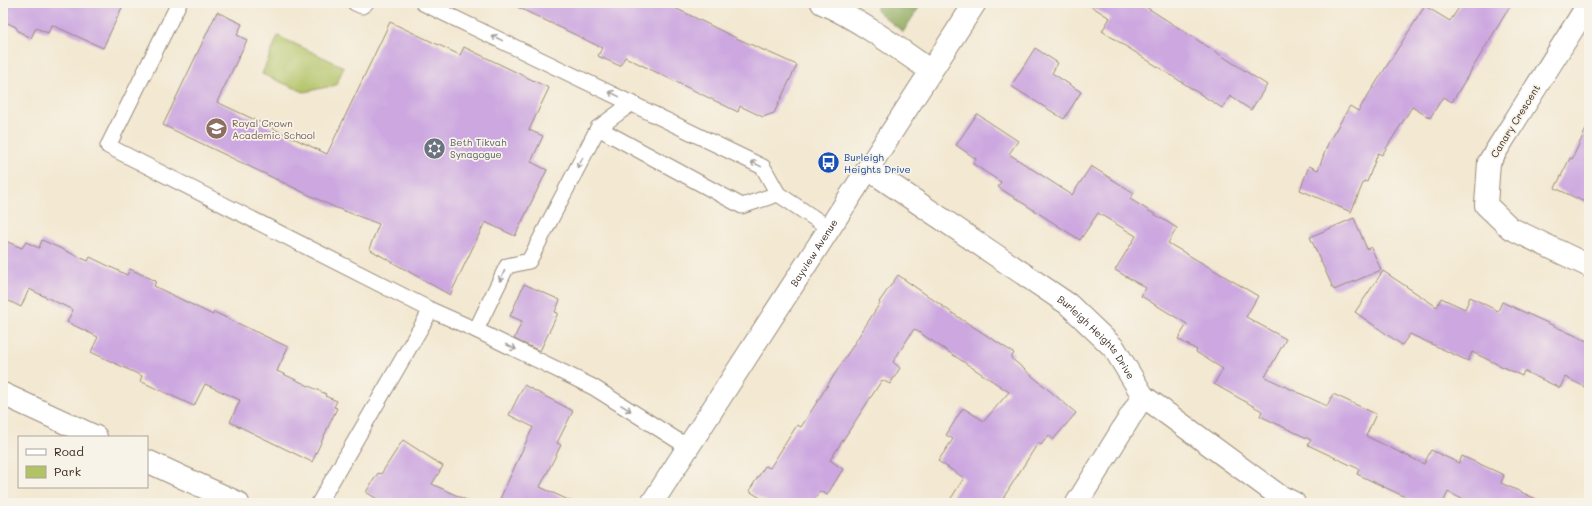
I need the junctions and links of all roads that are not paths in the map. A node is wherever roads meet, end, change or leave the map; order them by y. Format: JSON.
{"nodes":[{"id":1,"x":179,"y":3,"type":"edge"},
{"id":2,"x":355,"y":3,"type":"edge"},
{"id":3,"x":366,"y":3,"type":"edge"},
{"id":4,"x":423,"y":3,"type":"edge"},
{"id":5,"x":975,"y":3,"type":"edge"},
{"id":6,"x":1589,"y":3,"type":"edge"},
{"id":7,"x":832,"y":5,"type":"edge"},
{"id":8,"x":931,"y":71,"type":"junction"},
{"id":9,"x":632,"y":103,"type":"junction"},
{"id":10,"x":598,"y":128,"type":"junction"},
{"id":11,"x":868,"y":169,"type":"junction"},
{"id":12,"x":778,"y":194,"type":"junction"},
{"id":13,"x":829,"y":228,"type":"junction"},
{"id":14,"x":1589,"y":266,"type":"edge"},
{"id":15,"x":431,"y":310,"type":"junction"},
{"id":16,"x":476,"y":330,"type":"junction"},
{"id":17,"x":3,"y":394,"type":"edge"},
{"id":18,"x":1143,"y":396,"type":"junction"},
{"id":19,"x":94,"y":436,"type":"edge"},
{"id":20,"x":688,"y":447,"type":"junction"},
{"id":21,"x":148,"y":461,"type":"edge"},
{"id":22,"x":238,"y":503,"type":"edge"},
{"id":23,"x":319,"y":503,"type":"edge"},
{"id":24,"x":652,"y":503,"type":"edge"},
{"id":25,"x":1077,"y":503,"type":"edge"},
{"id":26,"x":1294,"y":503,"type":"edge"}],
"edges":[{"from":1,"to":15,"type":"lane"},
{"from":2,"to":3,"type":"lane"},
{"from":9,"to":4,"type":"lane","one_way":true},
{"from":5,"to":8,"type":"street","name":"Bayview Avenue"},
{"from":6,"to":14,"type":"street","name":"Canary Crescent"},
{"from":7,"to":8,"type":"street"},
{"from":8,"to":11,"type":"street","name":"Bayview Avenue"},
{"from":9,"to":10,"type":"lane"},
{"from":12,"to":9,"type":"lane","one_way":true},
{"from":10,"to":12,"type":"lane"},
{"from":10,"to":16,"type":"lane","one_way":true},
{"from":11,"to":13,"type":"street","name":"Bayview Avenue"},
{"from":11,"to":18,"type":"street","name":"Burleigh Heights Drive"},
{"from":12,"to":13,"type":"lane"},
{"from":13,"to":20,"type":"street","name":"Bayview Avenue"},
{"from":15,"to":16,"type":"lane"},
{"from":15,"to":23,"type":"lane"},
{"from":16,"to":20,"type":"lane","one_way":true},
{"from":17,"to":19,"type":"street"},
{"from":18,"to":25,"type":"street"},
{"from":18,"to":26,"type":"street","name":"Burleigh Heights Drive"},
{"from":20,"to":24,"type":"street","name":"Bayview Avenue"},
{"from":21,"to":22,"type":"street"}]}
